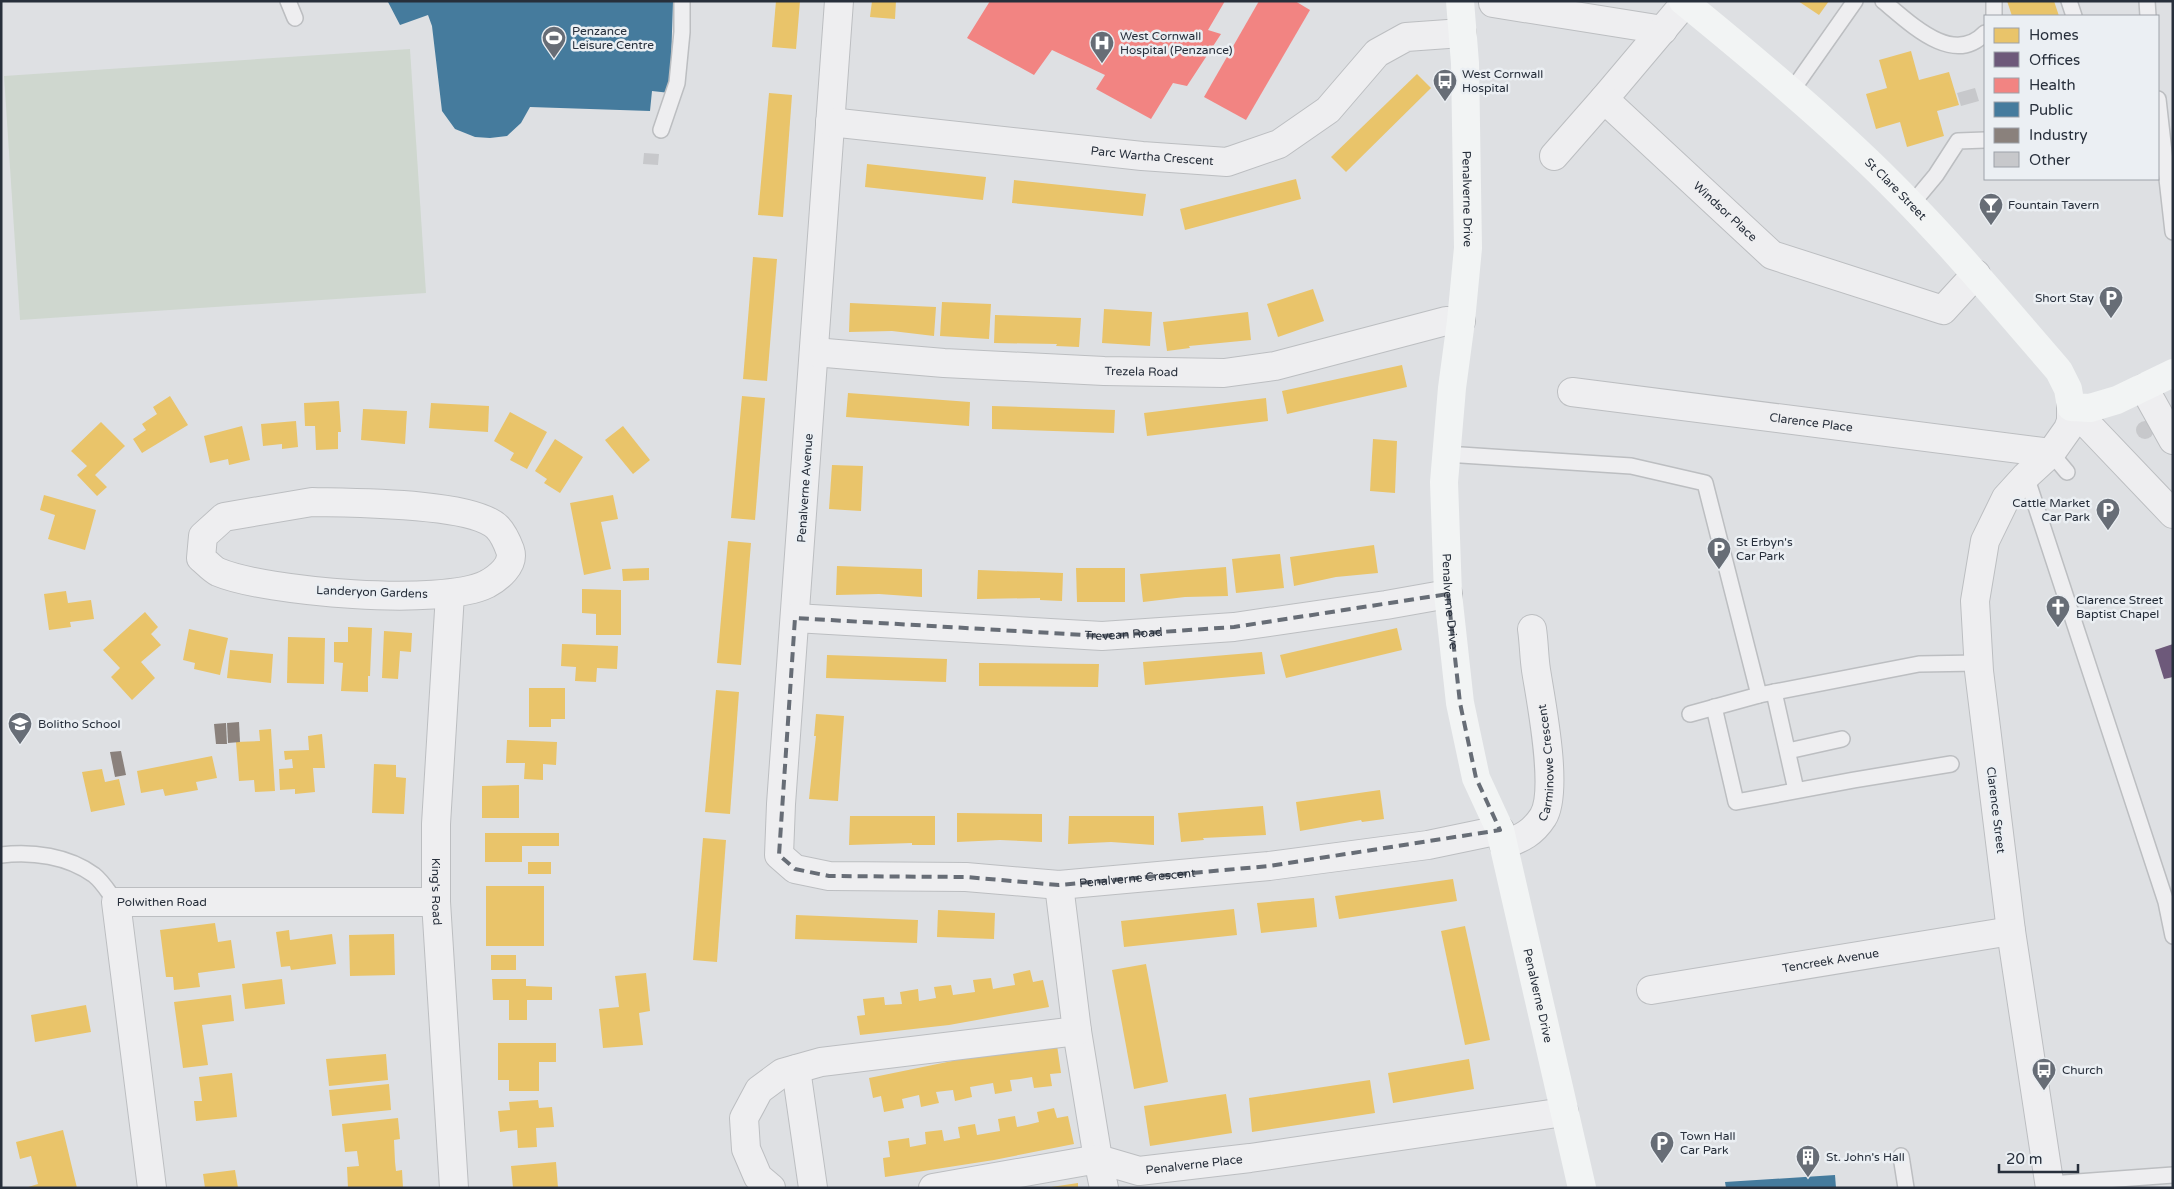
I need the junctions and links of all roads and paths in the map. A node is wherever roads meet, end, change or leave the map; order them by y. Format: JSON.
{"nodes":[{"id":1,"x":288,"y":1,"type":"edge"},
{"id":2,"x":682,"y":1,"type":"edge"},
{"id":3,"x":839,"y":1,"type":"edge"},
{"id":4,"x":1460,"y":1,"type":"edge"},
{"id":5,"x":1855,"y":1,"type":"edge"},
{"id":6,"x":1883,"y":1,"type":"edge"},
{"id":7,"x":1994,"y":1,"type":"edge"},
{"id":8,"x":2069,"y":1,"type":"edge"},
{"id":9,"x":2146,"y":1,"type":"edge"},
{"id":10,"x":1684,"y":2,"type":"edge"},
{"id":11,"x":1494,"y":3,"type":"dead end"},
{"id":12,"x":1994,"y":15,"type":"edge"},
{"id":13,"x":2074,"y":15,"type":"edge"},
{"id":14,"x":2148,"y":15,"type":"edge"},
{"id":15,"x":295,"y":18,"type":"dead end"},
{"id":16,"x":1662,"y":30,"type":"junction"},
{"id":17,"x":1462,"y":33,"type":"junction"},
{"id":18,"x":1984,"y":34,"type":"edge"},
{"id":19,"x":1791,"y":92,"type":"junction"},
{"id":20,"x":1604,"y":99,"type":"junction"},
{"id":21,"x":2159,"y":109,"type":"edge"},
{"id":22,"x":830,"y":122,"type":"junction"},
{"id":23,"x":661,"y":130,"type":"dead end"},
{"id":24,"x":1984,"y":140,"type":"edge"},
{"id":25,"x":1554,"y":156,"type":"dead end"},
{"id":26,"x":1911,"y":205,"type":"junction"},
{"id":27,"x":2173,"y":232,"type":"edge"},
{"id":28,"x":1976,"y":274,"type":"junction"},
{"id":29,"x":1461,"y":321,"type":"junction"},
{"id":30,"x":814,"y":352,"type":"junction"},
{"id":31,"x":2173,"y":373,"type":"edge"},
{"id":32,"x":2144,"y":388,"type":"junction"},
{"id":33,"x":1572,"y":392,"type":"dead end"},
{"id":34,"x":2071,"y":407,"type":"junction"},
{"id":35,"x":2173,"y":440,"type":"edge"},
{"id":36,"x":1446,"y":454,"type":"junction"},
{"id":37,"x":2059,"y":462,"type":"junction"},
{"id":38,"x":2026,"y":476,"type":"junction"},
{"id":39,"x":2173,"y":514,"type":"edge"},
{"id":40,"x":450,"y":594,"type":"junction"},
{"id":41,"x":1448,"y":594,"type":"junction"},
{"id":42,"x":795,"y":618,"type":"junction"},
{"id":43,"x":1532,"y":629,"type":"dead end"},
{"id":44,"x":1978,"y":663,"type":"junction"},
{"id":45,"x":1767,"y":694,"type":"junction"},
{"id":46,"x":1714,"y":707,"type":"junction"},
{"id":47,"x":1690,"y":714,"type":"dead end"},
{"id":48,"x":1842,"y":739,"type":"dead end"},
{"id":49,"x":1788,"y":751,"type":"junction"},
{"id":50,"x":1952,"y":764,"type":"dead end"},
{"id":51,"x":1796,"y":790,"type":"junction"},
{"id":52,"x":1502,"y":838,"type":"junction"},
{"id":53,"x":779,"y":854,"type":"joint"},
{"id":54,"x":1,"y":855,"type":"edge"},
{"id":55,"x":1059,"y":885,"type":"junction"},
{"id":56,"x":116,"y":902,"type":"junction"},
{"id":57,"x":436,"y":902,"type":"junction"},
{"id":58,"x":2011,"y":931,"type":"junction"},
{"id":59,"x":2173,"y":936,"type":"edge"},
{"id":60,"x":1651,"y":990,"type":"dead end"},
{"id":61,"x":1077,"y":1031,"type":"junction"},
{"id":62,"x":796,"y":1069,"type":"junction"},
{"id":63,"x":1564,"y":1112,"type":"junction"},
{"id":64,"x":1901,"y":1156,"type":"dead end"},
{"id":65,"x":1098,"y":1158,"type":"junction"},
{"id":66,"x":2173,"y":1175,"type":"edge"},
{"id":67,"x":2050,"y":1186,"type":"edge"},
{"id":68,"x":152,"y":1188,"type":"edge"},
{"id":69,"x":454,"y":1188,"type":"edge"},
{"id":70,"x":770,"y":1188,"type":"edge"},
{"id":71,"x":814,"y":1188,"type":"edge"},
{"id":72,"x":932,"y":1188,"type":"edge"},
{"id":73,"x":1104,"y":1188,"type":"edge"},
{"id":74,"x":1582,"y":1188,"type":"edge"},
{"id":75,"x":1906,"y":1188,"type":"edge"}],
"edges":[{"from":1,"to":15,"type":"lane"},
{"from":2,"to":23,"type":"lane"},
{"from":3,"to":22,"type":"street","name":"Penalverne Avenue"},
{"from":4,"to":17,"type":"street","name":"Penalverne Drive"},
{"from":5,"to":19,"type":"lane"},
{"from":6,"to":18,"type":"lane"},
{"from":7,"to":12,"type":"lane"},
{"from":8,"to":13,"type":"lane"},
{"from":9,"to":14,"type":"lane"},
{"from":10,"to":16,"type":"street"},
{"from":10,"to":19,"type":"street","name":"St Clare Street"},
{"from":11,"to":16,"type":"street"},
{"from":16,"to":20,"type":"street"},
{"from":17,"to":22,"type":"street","name":"Parc Wartha Crescent"},
{"from":17,"to":29,"type":"street","name":"Penalverne Drive"},
{"from":19,"to":26,"type":"street","name":"St Clare Street"},
{"from":20,"to":25,"type":"street"},
{"from":20,"to":28,"type":"street","name":"Windsor Place"},
{"from":21,"to":27,"type":"lane"},
{"from":22,"to":30,"type":"street","name":"Penalverne Avenue"},
{"from":24,"to":26,"type":"lane"},
{"from":26,"to":28,"type":"street","name":"St Clare Street"},
{"from":28,"to":34,"type":"street","name":"St Clare Street"},
{"from":29,"to":30,"type":"street","name":"Trezela Road"},
{"from":29,"to":36,"type":"street","name":"Penalverne Drive"},
{"from":30,"to":42,"type":"street","name":"Penalverne Avenue"},
{"from":31,"to":32,"type":"street"},
{"from":32,"to":34,"type":"street"},
{"from":32,"to":35,"type":"street"},
{"from":33,"to":37,"type":"street","name":"Clarence Place"},
{"from":34,"to":37,"type":"street","name":"Clarence Street"},
{"from":34,"to":39,"type":"street"},
{"from":36,"to":41,"type":"street","name":"Penalverne Drive"},
{"from":36,"to":45,"type":"lane"},
{"from":37,"to":38,"type":"street","name":"Clarence Street"},
{"from":38,"to":44,"type":"street","name":"Clarence Street"},
{"from":38,"to":59,"type":"lane"},
{"from":40,"to":40,"type":"street","name":"Landeryon Gardens"},
{"from":40,"to":57,"type":"street","name":"King's Road"},
{"from":41,"to":42,"type":"street","name":"Trevean Road"},
{"from":41,"to":52,"type":"street","name":"Penalverne Drive"},
{"from":42,"to":53,"type":"street","name":"Penalverne Avenue"},
{"from":43,"to":52,"type":"street","name":"Carminowe Crescent"},
{"from":44,"to":45,"type":"lane"},
{"from":44,"to":58,"type":"street","name":"Clarence Street"},
{"from":45,"to":46,"type":"lane"},
{"from":45,"to":49,"type":"lane"},
{"from":46,"to":47,"type":"lane"},
{"from":46,"to":51,"type":"lane"},
{"from":48,"to":49,"type":"lane"},
{"from":49,"to":51,"type":"lane"},
{"from":50,"to":51,"type":"lane"},
{"from":52,"to":55,"type":"street","name":"Penalverne Crescent"},
{"from":52,"to":63,"type":"street","name":"Penalverne Drive"},
{"from":53,"to":55,"type":"street","name":"Penalverne Crescent"},
{"from":54,"to":56,"type":"lane"},
{"from":55,"to":61,"type":"street"},
{"from":56,"to":57,"type":"street","name":"Polwithen Road"},
{"from":56,"to":68,"type":"street","name":"Polwithen Road"},
{"from":57,"to":69,"type":"street","name":"King's Road"},
{"from":58,"to":60,"type":"street","name":"Tencreek Avenue"},
{"from":58,"to":67,"type":"street","name":"Clarence Street"},
{"from":61,"to":62,"type":"street"},
{"from":61,"to":65,"type":"street"},
{"from":62,"to":70,"type":"street"},
{"from":62,"to":71,"type":"street"},
{"from":63,"to":65,"type":"street","name":"Penalverne Place"},
{"from":63,"to":74,"type":"street","name":"Penalverne Drive"},
{"from":64,"to":75,"type":"lane"},
{"from":65,"to":72,"type":"street"},
{"from":65,"to":73,"type":"street"},
{"from":66,"to":67,"type":"lane"}]}
